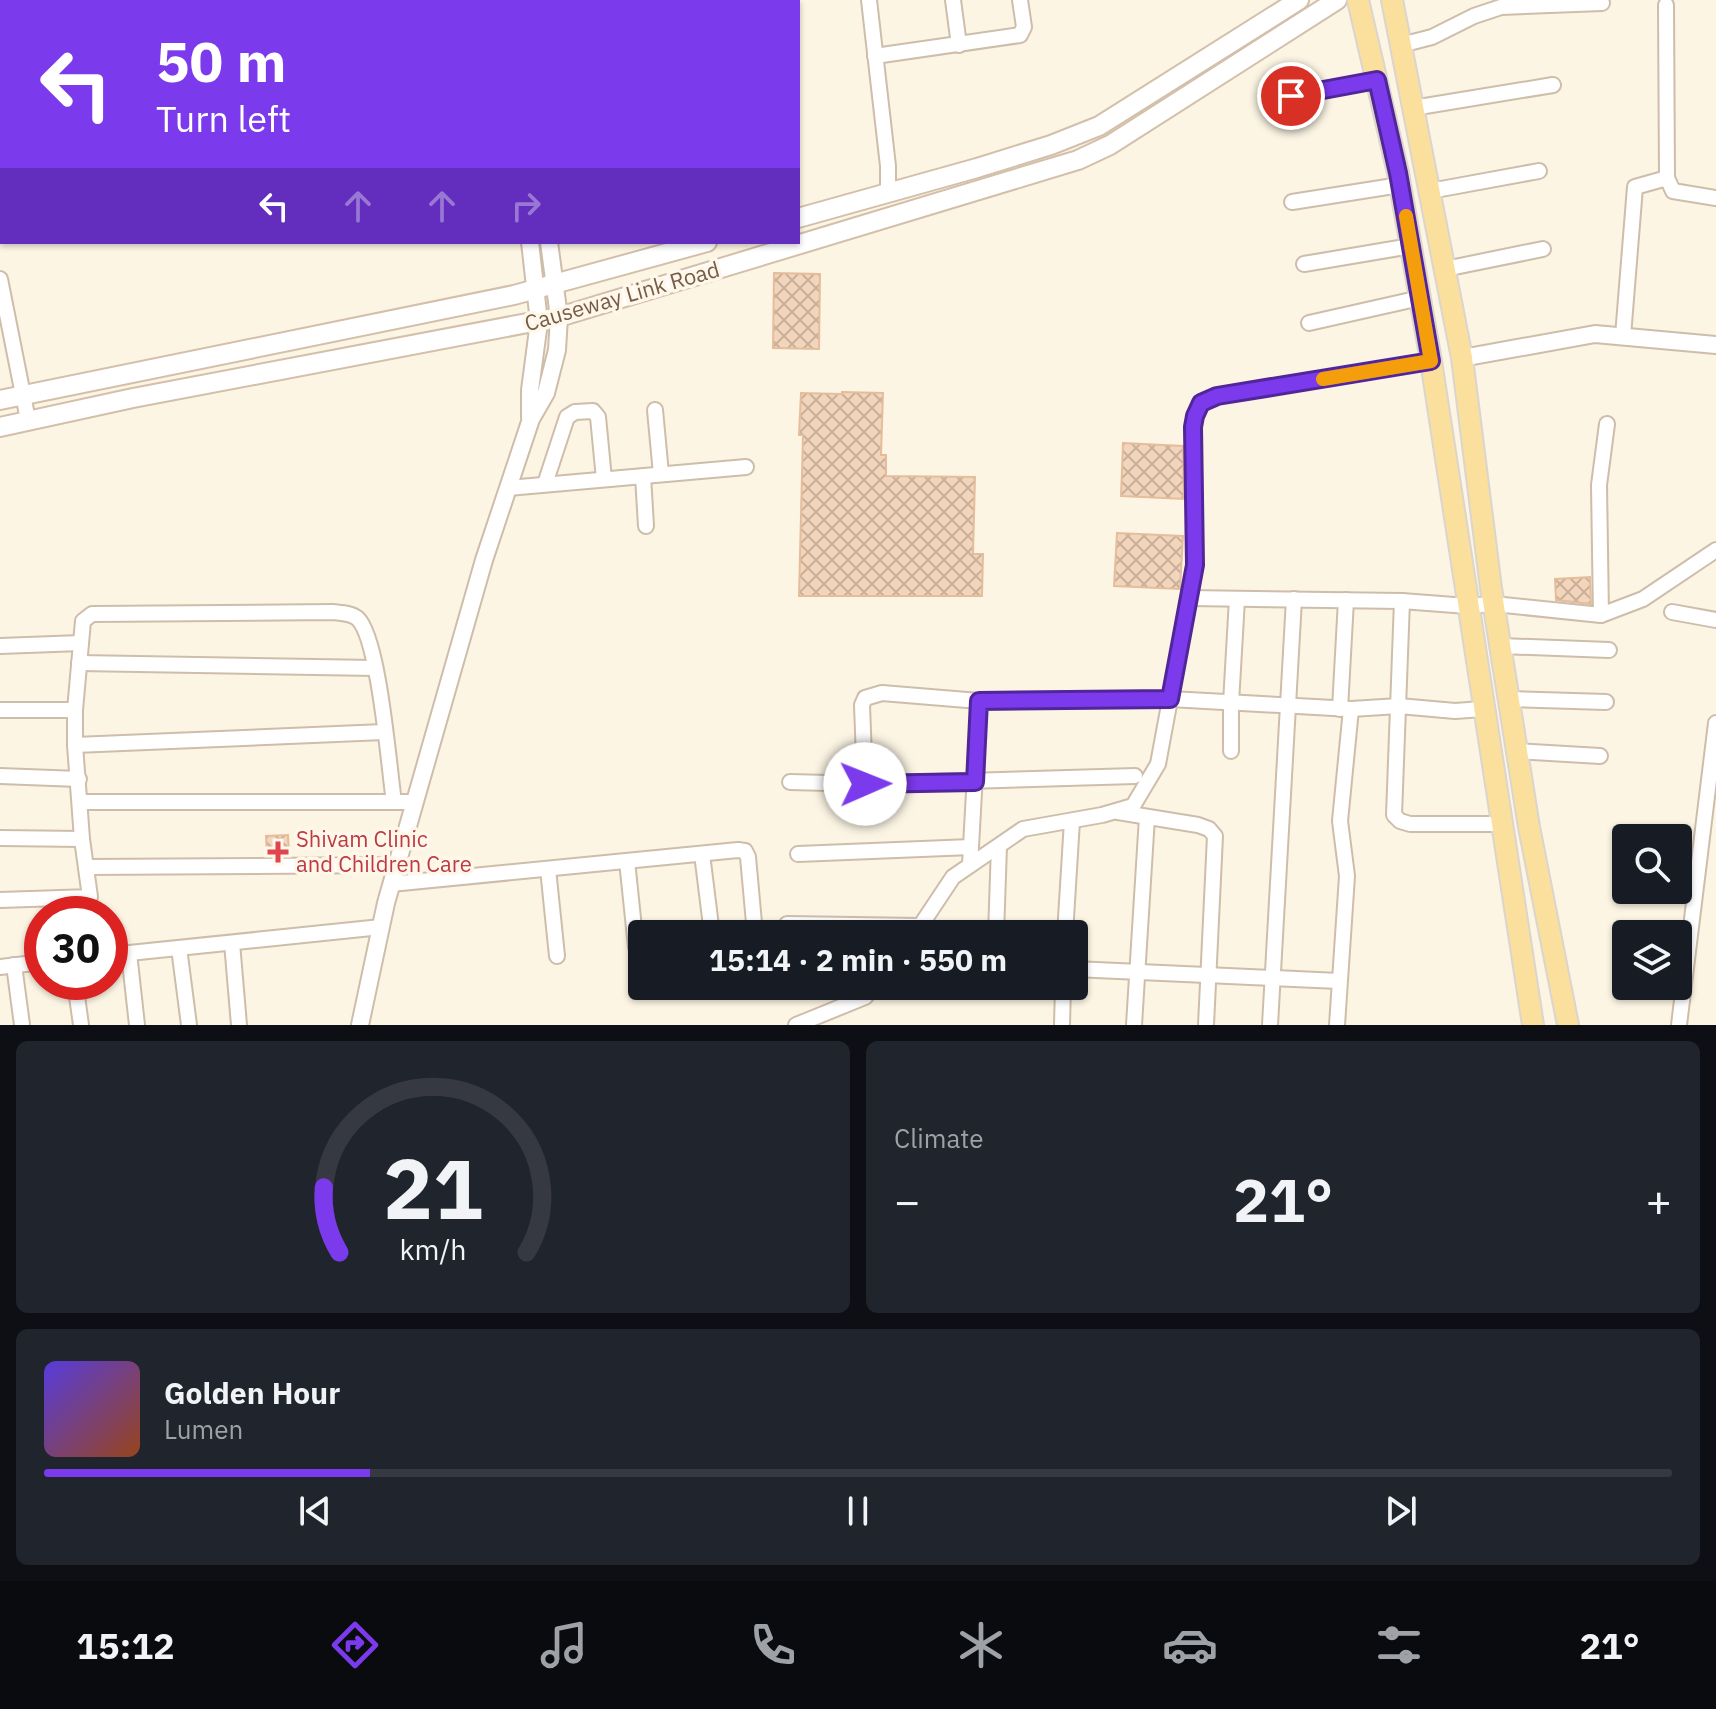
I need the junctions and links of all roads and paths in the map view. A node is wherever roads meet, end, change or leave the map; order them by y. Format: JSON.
{"nodes":[{"id":1,"x":869,"y":0,"type":"edge"},
{"id":2,"x":953,"y":0,"type":"edge"},
{"id":3,"x":1020,"y":0,"type":"edge"},
{"id":4,"x":1299,"y":0,"type":"edge"},
{"id":5,"x":1337,"y":0,"type":"edge"},
{"id":6,"x":1358,"y":0,"type":"edge"},
{"id":7,"x":1392,"y":0,"type":"edge"},
{"id":8,"x":1602,"y":3,"type":"dead end"},
{"id":9,"x":1666,"y":5,"type":"dead end"},
{"id":10,"x":959,"y":45,"type":"junction"},
{"id":11,"x":1401,"y":45,"type":"junction"},
{"id":12,"x":875,"y":56,"type":"junction"},
{"id":13,"x":1377,"y":80,"type":"junction"},
{"id":14,"x":1553,"y":85,"type":"dead end"},
{"id":15,"x":1291,"y":96,"type":"dead end"},
{"id":16,"x":1413,"y":108,"type":"junction"},
{"id":17,"x":1539,"y":171,"type":"dead end"},
{"id":18,"x":1667,"y":178,"type":"junction"},
{"id":19,"x":1400,"y":185,"type":"junction"},
{"id":20,"x":1430,"y":191,"type":"junction"},
{"id":21,"x":888,"y":193,"type":"junction"},
{"id":22,"x":1716,"y":198,"type":"edge"},
{"id":23,"x":1292,"y":202,"type":"dead end"},
{"id":24,"x":800,"y":217,"type":"edge"},
{"id":25,"x":530,"y":244,"type":"edge"},
{"id":26,"x":549,"y":244,"type":"edge"},
{"id":27,"x":700,"y":244,"type":"edge"},
{"id":28,"x":1411,"y":246,"type":"junction"},
{"id":29,"x":1543,"y":249,"type":"dead end"},
{"id":30,"x":1304,"y":264,"type":"dead end"},
{"id":31,"x":1445,"y":269,"type":"junction"},
{"id":32,"x":0,"y":279,"type":"edge"},
{"id":33,"x":556,"y":283,"type":"junction"},
{"id":34,"x":537,"y":288,"type":"junction"},
{"id":35,"x":1420,"y":298,"type":"junction"},
{"id":36,"x":559,"y":317,"type":"junction"},
{"id":37,"x":539,"y":322,"type":"junction"},
{"id":38,"x":1309,"y":323,"type":"dead end"},
{"id":39,"x":1623,"y":336,"type":"junction"},
{"id":40,"x":1716,"y":345,"type":"edge"},
{"id":41,"x":1462,"y":358,"type":"junction"},
{"id":42,"x":1431,"y":361,"type":"junction"},
{"id":43,"x":22,"y":395,"type":"junction"},
{"id":44,"x":0,"y":400,"type":"edge"},
{"id":45,"x":655,"y":410,"type":"dead end"},
{"id":46,"x":531,"y":419,"type":"junction"},
{"id":47,"x":28,"y":420,"type":"junction"},
{"id":48,"x":1607,"y":424,"type":"dead end"},
{"id":49,"x":0,"y":427,"type":"edge"},
{"id":50,"x":746,"y":467,"type":"dead end"},
{"id":51,"x":661,"y":474,"type":"junction"},
{"id":52,"x":643,"y":476,"type":"junction"},
{"id":53,"x":604,"y":479,"type":"junction"},
{"id":54,"x":545,"y":484,"type":"junction"},
{"id":55,"x":508,"y":488,"type":"junction"},
{"id":56,"x":646,"y":526,"type":"dead end"},
{"id":57,"x":1716,"y":550,"type":"edge"},
{"id":58,"x":1189,"y":598,"type":"junction"},
{"id":59,"x":1237,"y":599,"type":"junction"},
{"id":60,"x":1294,"y":599,"type":"junction"},
{"id":61,"x":1346,"y":600,"type":"junction"},
{"id":62,"x":1402,"y":601,"type":"junction"},
{"id":63,"x":1494,"y":604,"type":"junction"},
{"id":64,"x":1467,"y":606,"type":"junction"},
{"id":65,"x":1672,"y":612,"type":"dead end"},
{"id":66,"x":1601,"y":615,"type":"junction"},
{"id":67,"x":1716,"y":620,"type":"edge"},
{"id":68,"x":81,"y":643,"type":"junction"},
{"id":69,"x":0,"y":646,"type":"edge"},
{"id":70,"x":1501,"y":646,"type":"junction"},
{"id":71,"x":1609,"y":650,"type":"dead end"},
{"id":72,"x":79,"y":663,"type":"junction"},
{"id":73,"x":375,"y":668,"type":"junction"},
{"id":74,"x":1170,"y":699,"type":"junction"},
{"id":75,"x":1509,"y":699,"type":"junction"},
{"id":76,"x":979,"y":701,"type":"junction"},
{"id":77,"x":1606,"y":702,"type":"dead end"},
{"id":78,"x":1231,"y":703,"type":"junction"},
{"id":79,"x":1288,"y":706,"type":"junction"},
{"id":80,"x":1399,"y":706,"type":"junction"},
{"id":81,"x":1345,"y":709,"type":"junction"},
{"id":82,"x":1483,"y":709,"type":"junction"},
{"id":83,"x":0,"y":710,"type":"edge"},
{"id":84,"x":75,"y":710,"type":"junction"},
{"id":85,"x":1716,"y":723,"type":"edge"},
{"id":86,"x":384,"y":732,"type":"junction"},
{"id":87,"x":75,"y":745,"type":"junction"},
{"id":88,"x":1231,"y":751,"type":"dead end"},
{"id":89,"x":1517,"y":751,"type":"junction"},
{"id":90,"x":1600,"y":756,"type":"dead end"},
{"id":91,"x":0,"y":776,"type":"edge"},
{"id":92,"x":1135,"y":776,"type":"dead end"},
{"id":93,"x":79,"y":779,"type":"junction"},
{"id":94,"x":790,"y":782,"type":"dead end"},
{"id":95,"x":975,"y":782,"type":"junction"},
{"id":96,"x":865,"y":784,"type":"junction"},
{"id":97,"x":1712,"y":793,"type":"edge"},
{"id":98,"x":80,"y":802,"type":"junction"},
{"id":99,"x":394,"y":802,"type":"junction"},
{"id":100,"x":414,"y":802,"type":"junction"},
{"id":101,"x":1114,"y":812,"type":"junction"},
{"id":102,"x":1147,"y":817,"type":"junction"},
{"id":103,"x":1072,"y":821,"type":"junction"},
{"id":104,"x":1502,"y":824,"type":"junction"},
{"id":105,"x":0,"y":838,"type":"edge"},
{"id":106,"x":82,"y":839,"type":"junction"},
{"id":107,"x":999,"y":846,"type":"junction"},
{"id":108,"x":971,"y":847,"type":"junction"},
{"id":109,"x":702,"y":854,"type":"junction"},
{"id":110,"x":798,"y":854,"type":"dead end"},
{"id":111,"x":627,"y":861,"type":"junction"},
{"id":112,"x":396,"y":865,"type":"junction"},
{"id":113,"x":970,"y":865,"type":"junction"},
{"id":114,"x":86,"y":867,"type":"junction"},
{"id":115,"x":548,"y":869,"type":"junction"},
{"id":116,"x":391,"y":884,"type":"junction"},
{"id":117,"x":0,"y":900,"type":"edge"},
{"id":118,"x":633,"y":920,"type":"edge"},
{"id":119,"x":710,"y":920,"type":"edge"},
{"id":120,"x":754,"y":920,"type":"edge"},
{"id":121,"x":924,"y":920,"type":"edge"},
{"id":122,"x":996,"y":920,"type":"edge"},
{"id":123,"x":1066,"y":920,"type":"edge"},
{"id":124,"x":381,"y":927,"type":"junction"},
{"id":125,"x":232,"y":943,"type":"junction"},
{"id":126,"x":179,"y":948,"type":"junction"},
{"id":127,"x":129,"y":953,"type":"joint"},
{"id":128,"x":557,"y":956,"type":"dead end"},
{"id":129,"x":7,"y":966,"type":"edge"},
{"id":130,"x":1088,"y":970,"type":"edge"},
{"id":131,"x":1137,"y":972,"type":"junction"},
{"id":132,"x":1210,"y":975,"type":"junction"},
{"id":133,"x":1274,"y":978,"type":"junction"},
{"id":134,"x":1339,"y":981,"type":"junction"},
{"id":135,"x":78,"y":1000,"type":"edge"},
{"id":136,"x":858,"y":1000,"type":"edge"},
{"id":137,"x":1063,"y":1000,"type":"edge"},
{"id":138,"x":22,"y":1025,"type":"edge"},
{"id":139,"x":81,"y":1025,"type":"edge"},
{"id":140,"x":137,"y":1025,"type":"edge"},
{"id":141,"x":189,"y":1025,"type":"edge"},
{"id":142,"x":239,"y":1025,"type":"edge"},
{"id":143,"x":360,"y":1025,"type":"edge"},
{"id":144,"x":796,"y":1025,"type":"edge"},
{"id":145,"x":1062,"y":1025,"type":"edge"},
{"id":146,"x":1134,"y":1025,"type":"edge"},
{"id":147,"x":1206,"y":1025,"type":"edge"},
{"id":148,"x":1270,"y":1025,"type":"edge"},
{"id":149,"x":1337,"y":1025,"type":"edge"},
{"id":150,"x":1533,"y":1025,"type":"edge"},
{"id":151,"x":1568,"y":1025,"type":"edge"},
{"id":152,"x":1679,"y":1025,"type":"edge"}],
"edges":[{"from":1,"to":12,"type":"street"},
{"from":2,"to":10,"type":"street"},
{"from":3,"to":10,"type":"street"},
{"from":4,"to":21,"type":"main road"},
{"from":5,"to":36,"type":"main road","name":"Causeway Link Road"},
{"from":6,"to":13,"type":"main road"},
{"from":7,"to":11,"type":"main road"},
{"from":8,"to":11,"type":"street"},
{"from":9,"to":18,"type":"street"},
{"from":10,"to":12,"type":"street"},
{"from":11,"to":16,"type":"main road"},
{"from":12,"to":21,"type":"street"},
{"from":13,"to":15,"type":"street"},
{"from":13,"to":19,"type":"main road"},
{"from":14,"to":16,"type":"street"},
{"from":16,"to":20,"type":"main road"},
{"from":17,"to":20,"type":"street"},
{"from":18,"to":22,"type":"street"},
{"from":18,"to":39,"type":"street"},
{"from":19,"to":23,"type":"street"},
{"from":19,"to":28,"type":"main road"},
{"from":20,"to":31,"type":"main road"},
{"from":21,"to":24,"type":"main road"},
{"from":25,"to":34,"type":"street"},
{"from":26,"to":33,"type":"street"},
{"from":27,"to":33,"type":"main road","name":"Causeway Link Road"},
{"from":28,"to":30,"type":"street"},
{"from":28,"to":35,"type":"main road"},
{"from":29,"to":31,"type":"street"},
{"from":31,"to":41,"type":"main road"},
{"from":32,"to":43,"type":"street"},
{"from":33,"to":34,"type":"main road","name":"Causeway Link Road"},
{"from":33,"to":36,"type":"street"},
{"from":34,"to":37,"type":"street"},
{"from":34,"to":43,"type":"main road","name":"Causeway Link Road"},
{"from":35,"to":38,"type":"street"},
{"from":35,"to":42,"type":"main road"},
{"from":36,"to":37,"type":"main road","name":"Causeway Link Road"},
{"from":36,"to":46,"type":"street"},
{"from":37,"to":46,"type":"street"},
{"from":37,"to":47,"type":"main road","name":"Causeway Link Road"},
{"from":39,"to":40,"type":"street"},
{"from":39,"to":41,"type":"street"},
{"from":41,"to":63,"type":"main road"},
{"from":42,"to":58,"type":"street"},
{"from":42,"to":64,"type":"main road"},
{"from":43,"to":44,"type":"main road","name":"Causeway Link Road"},
{"from":43,"to":47,"type":"street"},
{"from":45,"to":51,"type":"street"},
{"from":46,"to":55,"type":"street"},
{"from":47,"to":49,"type":"main road","name":"Causeway Link Road"},
{"from":48,"to":66,"type":"street"},
{"from":50,"to":51,"type":"street"},
{"from":51,"to":52,"type":"street"},
{"from":52,"to":53,"type":"street"},
{"from":52,"to":56,"type":"street"},
{"from":53,"to":54,"type":"street"},
{"from":53,"to":54,"type":"street"},
{"from":54,"to":55,"type":"street"},
{"from":55,"to":100,"type":"street"},
{"from":57,"to":66,"type":"street"},
{"from":58,"to":59,"type":"street"},
{"from":58,"to":74,"type":"street"},
{"from":59,"to":60,"type":"street"},
{"from":59,"to":78,"type":"street"},
{"from":60,"to":61,"type":"street"},
{"from":60,"to":79,"type":"street"},
{"from":61,"to":62,"type":"street"},
{"from":61,"to":81,"type":"street"},
{"from":62,"to":64,"type":"street"},
{"from":62,"to":80,"type":"street"},
{"from":63,"to":64,"type":"street"},
{"from":63,"to":66,"type":"street"},
{"from":63,"to":70,"type":"main road"},
{"from":64,"to":82,"type":"main road"},
{"from":65,"to":67,"type":"street"},
{"from":68,"to":69,"type":"street"},
{"from":68,"to":72,"type":"street"},
{"from":68,"to":73,"type":"street"},
{"from":70,"to":71,"type":"street"},
{"from":70,"to":75,"type":"main road"},
{"from":72,"to":73,"type":"street"},
{"from":72,"to":84,"type":"street"},
{"from":73,"to":86,"type":"street"},
{"from":74,"to":76,"type":"street"},
{"from":74,"to":78,"type":"street"},
{"from":74,"to":101,"type":"street"},
{"from":75,"to":77,"type":"street"},
{"from":75,"to":89,"type":"main road"},
{"from":76,"to":95,"type":"street"},
{"from":76,"to":96,"type":"street"},
{"from":78,"to":79,"type":"street"},
{"from":78,"to":88,"type":"street"},
{"from":79,"to":81,"type":"street"},
{"from":79,"to":133,"type":"street"},
{"from":80,"to":81,"type":"street"},
{"from":80,"to":82,"type":"street"},
{"from":80,"to":104,"type":"street"},
{"from":81,"to":134,"type":"street"},
{"from":82,"to":104,"type":"main road"},
{"from":83,"to":84,"type":"street"},
{"from":84,"to":87,"type":"street"},
{"from":85,"to":97,"type":"street"},
{"from":86,"to":87,"type":"street"},
{"from":86,"to":99,"type":"street"},
{"from":87,"to":93,"type":"street"},
{"from":89,"to":90,"type":"street"},
{"from":89,"to":151,"type":"main road"},
{"from":91,"to":93,"type":"street"},
{"from":92,"to":95,"type":"street"},
{"from":93,"to":98,"type":"street"},
{"from":94,"to":96,"type":"street"},
{"from":95,"to":96,"type":"street"},
{"from":95,"to":108,"type":"street"},
{"from":97,"to":152,"type":"street"},
{"from":98,"to":99,"type":"street"},
{"from":98,"to":106,"type":"street"},
{"from":99,"to":100,"type":"street"},
{"from":100,"to":112,"type":"street"},
{"from":101,"to":102,"type":"street"},
{"from":101,"to":103,"type":"street"},
{"from":102,"to":131,"type":"street"},
{"from":102,"to":132,"type":"street"},
{"from":103,"to":107,"type":"street"},
{"from":103,"to":123,"type":"street"},
{"from":104,"to":150,"type":"main road"},
{"from":105,"to":106,"type":"street"},
{"from":106,"to":114,"type":"street"},
{"from":107,"to":113,"type":"street"},
{"from":107,"to":122,"type":"street"},
{"from":108,"to":110,"type":"street"},
{"from":108,"to":113,"type":"street"},
{"from":109,"to":111,"type":"street"},
{"from":109,"to":119,"type":"street"},
{"from":109,"to":120,"type":"street"},
{"from":111,"to":115,"type":"street"},
{"from":111,"to":118,"type":"street"},
{"from":112,"to":114,"type":"street"},
{"from":112,"to":116,"type":"street"},
{"from":113,"to":121,"type":"street"},
{"from":114,"to":117,"type":"street"},
{"from":115,"to":116,"type":"street"},
{"from":115,"to":128,"type":"street"},
{"from":116,"to":124,"type":"street"},
{"from":124,"to":125,"type":"street"},
{"from":124,"to":143,"type":"street"},
{"from":125,"to":126,"type":"street"},
{"from":125,"to":142,"type":"street"},
{"from":126,"to":127,"type":"street"},
{"from":126,"to":141,"type":"street"},
{"from":127,"to":140,"type":"street"},
{"from":129,"to":138,"type":"street"},
{"from":130,"to":131,"type":"street"},
{"from":131,"to":132,"type":"street"},
{"from":131,"to":146,"type":"street"},
{"from":132,"to":133,"type":"street"},
{"from":132,"to":147,"type":"street"},
{"from":133,"to":134,"type":"street"},
{"from":133,"to":148,"type":"street"},
{"from":134,"to":149,"type":"street"},
{"from":135,"to":139,"type":"street"},
{"from":136,"to":144,"type":"street"},
{"from":137,"to":145,"type":"street"}]}
